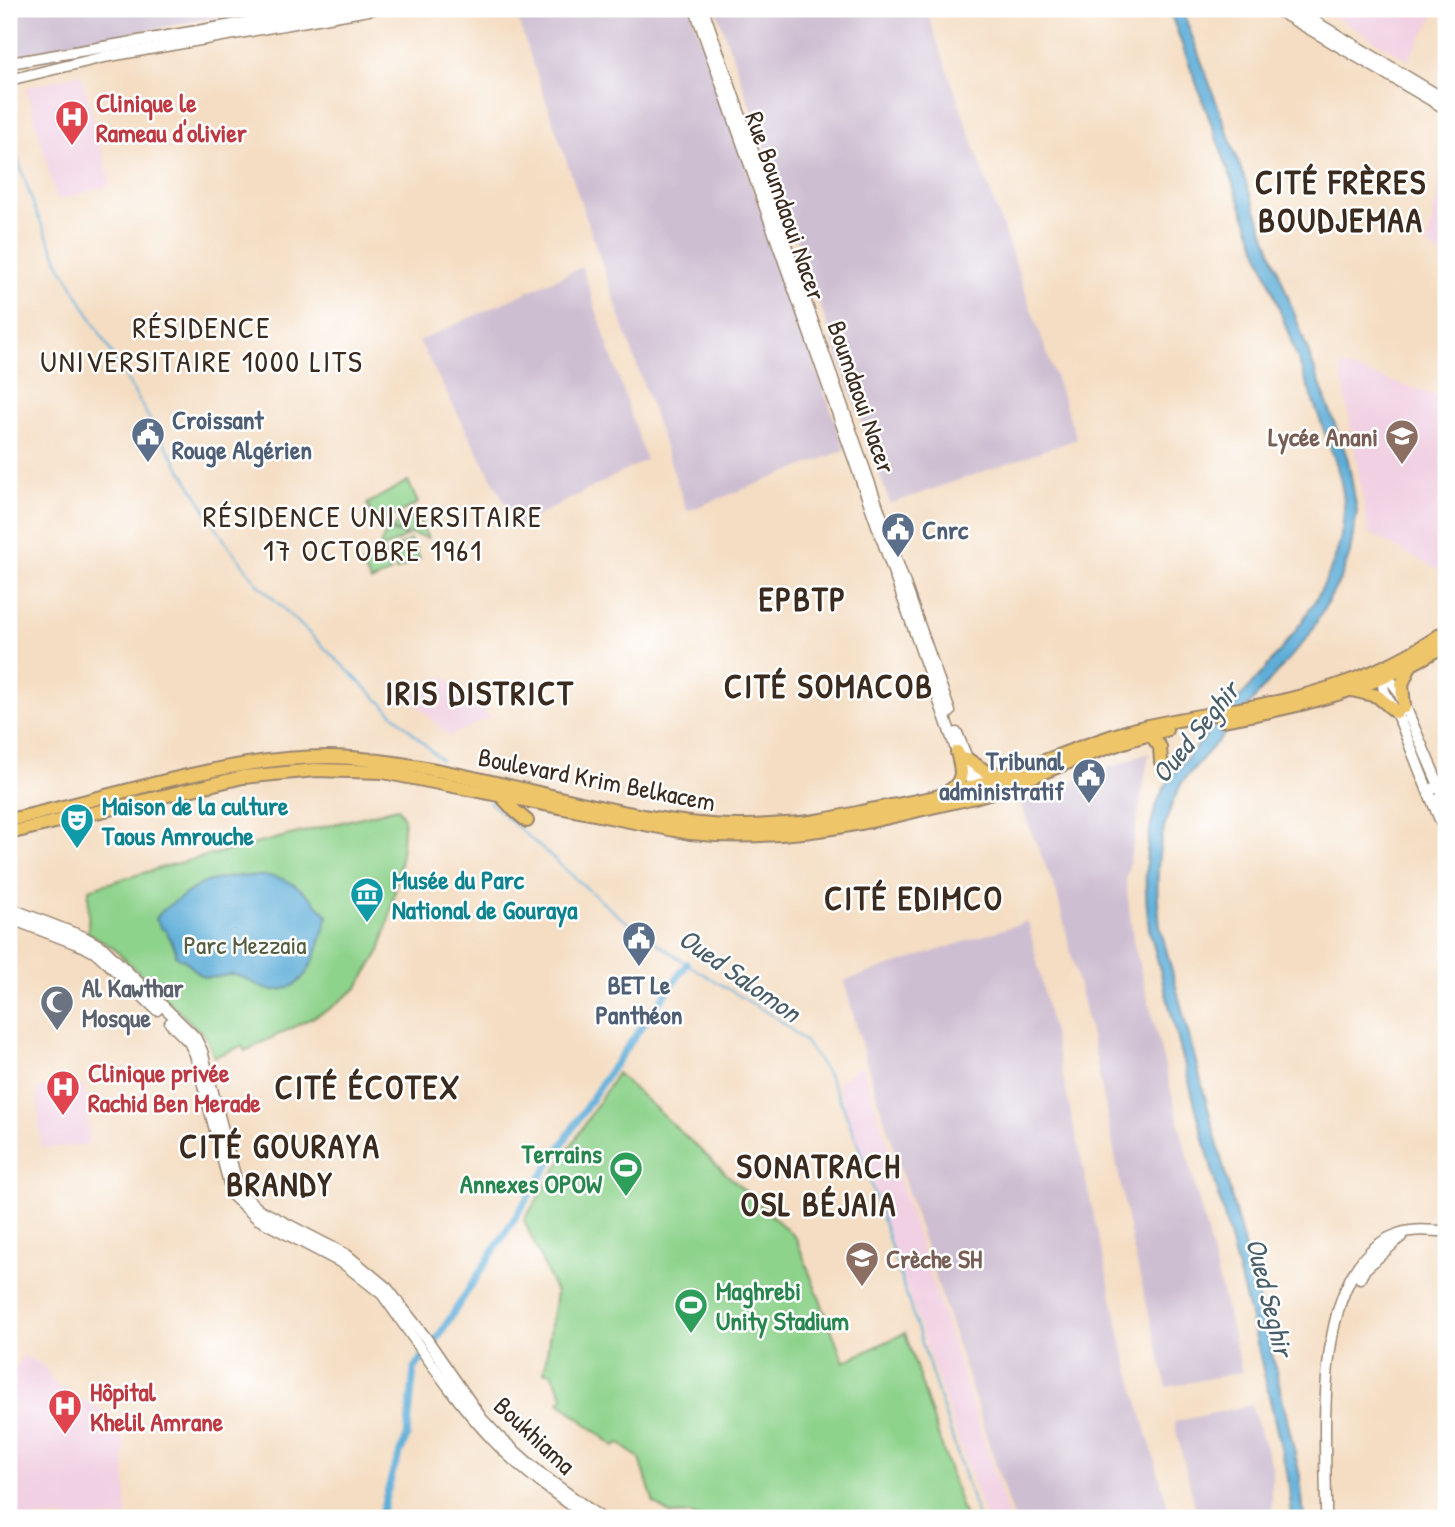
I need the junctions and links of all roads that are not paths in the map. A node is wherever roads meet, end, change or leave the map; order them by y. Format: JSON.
{"nodes":[{"id":1,"x":325,"y":9,"type":"edge"},
{"id":2,"x":373,"y":9,"type":"edge"},
{"id":3,"x":695,"y":9,"type":"edge"},
{"id":4,"x":703,"y":9,"type":"edge"},
{"id":5,"x":1276,"y":9,"type":"edge"},
{"id":6,"x":1294,"y":9,"type":"edge"},
{"id":7,"x":9,"y":62,"type":"edge"},
{"id":8,"x":11,"y":81,"type":"edge"},
{"id":9,"x":1446,"y":100,"type":"edge"},
{"id":10,"x":1446,"y":109,"type":"edge"},
{"id":11,"x":1446,"y":631,"type":"edge"},
{"id":12,"x":1446,"y":644,"type":"edge"},
{"id":13,"x":1412,"y":663,"type":"junction"},
{"id":14,"x":1383,"y":674,"type":"junction"},
{"id":15,"x":1352,"y":690,"type":"junction"},
{"id":16,"x":1400,"y":709,"type":"junction"},
{"id":17,"x":1247,"y":712,"type":"junction"},
{"id":18,"x":1191,"y":721,"type":"junction"},
{"id":19,"x":1151,"y":735,"type":"junction"},
{"id":20,"x":962,"y":755,"type":"junction"},
{"id":21,"x":1161,"y":761,"type":"dead end"},
{"id":22,"x":1008,"y":775,"type":"junction"},
{"id":23,"x":983,"y":789,"type":"junction"},
{"id":24,"x":1442,"y":792,"type":"junction"},
{"id":25,"x":500,"y":795,"type":"junction"},
{"id":26,"x":939,"y":796,"type":"junction"},
{"id":27,"x":1430,"y":796,"type":"junction"},
{"id":28,"x":1446,"y":805,"type":"edge"},
{"id":29,"x":9,"y":820,"type":"edge"},
{"id":30,"x":527,"y":821,"type":"dead end"},
{"id":31,"x":9,"y":833,"type":"edge"},
{"id":32,"x":1446,"y":834,"type":"edge"},
{"id":33,"x":9,"y":908,"type":"edge"},
{"id":34,"x":9,"y":918,"type":"edge"},
{"id":35,"x":1409,"y":1231,"type":"junction"},
{"id":36,"x":1446,"y":1231,"type":"edge"},
{"id":37,"x":423,"y":1341,"type":"junction"},
{"id":38,"x":589,"y":1518,"type":"edge"},
{"id":39,"x":601,"y":1518,"type":"edge"},
{"id":40,"x":1326,"y":1518,"type":"edge"},
{"id":41,"x":1332,"y":1518,"type":"edge"}],
"edges":[{"from":1,"to":7,"type":"street"},
{"from":2,"to":8,"type":"street"},
{"from":3,"to":20,"type":"street","name":"Boumdaoui Nacer"},
{"from":4,"to":20,"type":"street","name":"Boumdaoui Nacer"},
{"from":5,"to":10,"type":"street"},
{"from":6,"to":9,"type":"street"},
{"from":7,"to":8,"type":"street"},
{"from":11,"to":14,"type":"main road","name":"Boulevard Krim Belkacem"},
{"from":12,"to":13,"type":"main road","name":"Boulevard Krim Belkacem"},
{"from":13,"to":14,"type":"main road","name":"Boulevard Krim Belkacem"},
{"from":13,"to":16,"type":"main road"},
{"from":14,"to":15,"type":"main road","name":"Boulevard Krim Belkacem"},
{"from":14,"to":16,"type":"street"},
{"from":14,"to":17,"type":"main road","name":"Boulevard Krim Belkacem"},
{"from":15,"to":16,"type":"main road"},
{"from":15,"to":17,"type":"main road","name":"Boulevard Krim Belkacem"},
{"from":16,"to":24,"type":"street"},
{"from":16,"to":27,"type":"street"},
{"from":17,"to":18,"type":"main road","name":"Boulevard Krim Belkacem"},
{"from":18,"to":19,"type":"main road","name":"Boulevard Krim Belkacem"},
{"from":18,"to":22,"type":"main road","name":"Boulevard Krim Belkacem"},
{"from":19,"to":21,"type":"main road"},
{"from":19,"to":23,"type":"main road","name":"Boulevard Krim Belkacem"},
{"from":20,"to":22,"type":"main road"},
{"from":20,"to":23,"type":"street","name":"Boumdaoui Nacer"},
{"from":20,"to":26,"type":"main road"},
{"from":22,"to":23,"type":"main road","name":"Boulevard Krim Belkacem"},
{"from":23,"to":25,"type":"main road","name":"Boulevard Krim Belkacem"},
{"from":23,"to":26,"type":"main road","name":"Boulevard Krim Belkacem"},
{"from":24,"to":27,"type":"street"},
{"from":24,"to":28,"type":"street"},
{"from":25,"to":30,"type":"main road"},
{"from":25,"to":31,"type":"main road","name":"Boulevard Krim Belkacem"},
{"from":26,"to":29,"type":"main road","name":"Boulevard Krim Belkacem"},
{"from":27,"to":32,"type":"street"},
{"from":33,"to":37,"type":"street"},
{"from":34,"to":37,"type":"street"},
{"from":35,"to":36,"type":"street"},
{"from":35,"to":40,"type":"street"},
{"from":35,"to":41,"type":"street"},
{"from":37,"to":38,"type":"street","name":"Boukhiama"},
{"from":37,"to":39,"type":"street","name":"Boukhiama"}]}
